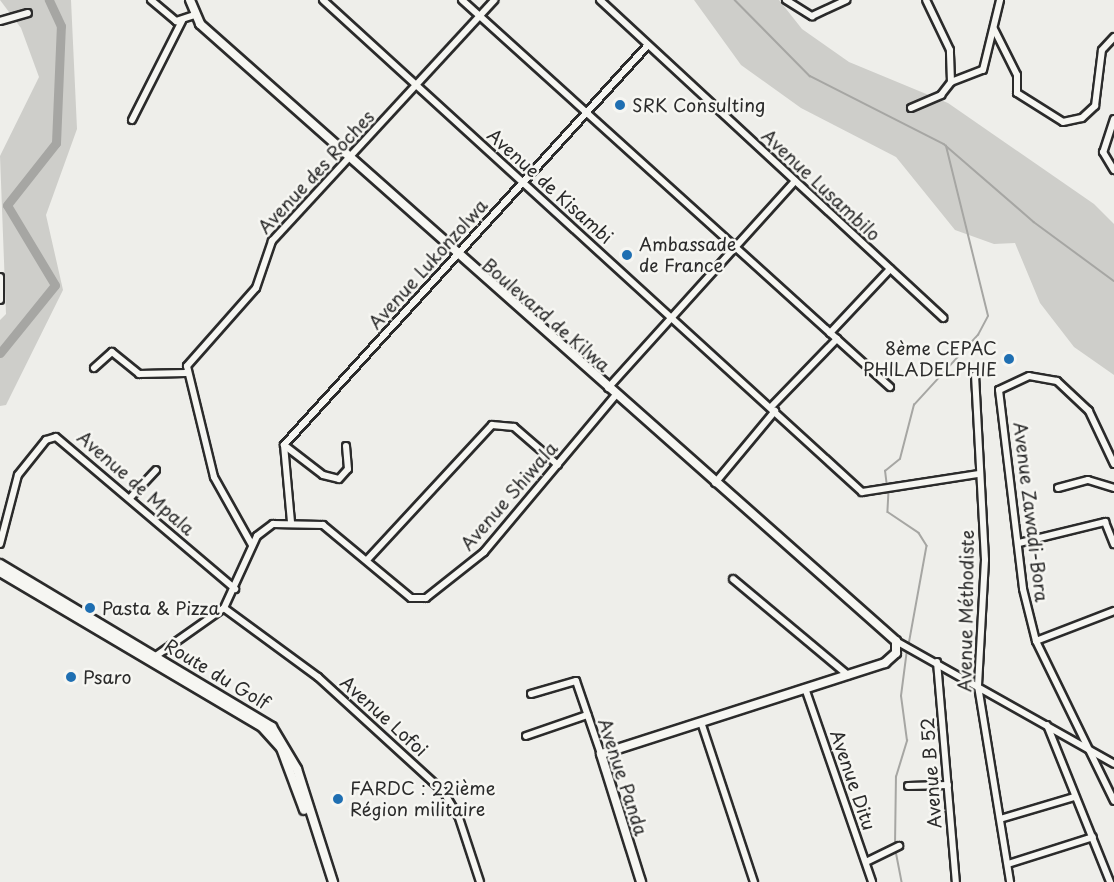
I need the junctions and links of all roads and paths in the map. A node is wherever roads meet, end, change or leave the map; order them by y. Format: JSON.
{"nodes":[{"id":1,"x":151,"y":0,"type":"edge"},
{"id":2,"x":190,"y":0,"type":"edge"},
{"id":3,"x":323,"y":0,"type":"edge"},
{"id":4,"x":462,"y":0,"type":"edge"},
{"id":5,"x":494,"y":0,"type":"edge"},
{"id":6,"x":600,"y":0,"type":"edge"},
{"id":7,"x":786,"y":0,"type":"edge"},
{"id":8,"x":926,"y":0,"type":"edge"},
{"id":9,"x":1000,"y":0,"type":"edge"},
{"id":10,"x":843,"y":2,"type":"edge"},
{"id":11,"x":28,"y":13,"type":"dead end"},
{"id":12,"x":194,"y":15,"type":"junction"},
{"id":13,"x":480,"y":16,"type":"junction"},
{"id":14,"x":0,"y":21,"type":"edge"},
{"id":15,"x":182,"y":21,"type":"junction"},
{"id":16,"x":994,"y":29,"type":"junction"},
{"id":17,"x":1114,"y":37,"type":"edge"},
{"id":18,"x":648,"y":45,"type":"junction"},
{"id":19,"x":951,"y":82,"type":"junction"},
{"id":20,"x":415,"y":84,"type":"junction"},
{"id":21,"x":911,"y":108,"type":"dead end"},
{"id":22,"x":585,"y":112,"type":"junction"},
{"id":23,"x":1114,"y":119,"type":"edge"},
{"id":24,"x":132,"y":120,"type":"dead end"},
{"id":25,"x":349,"y":159,"type":"junction"},
{"id":26,"x":1114,"y":170,"type":"edge"},
{"id":27,"x":523,"y":181,"type":"junction"},
{"id":28,"x":795,"y":181,"type":"junction"},
{"id":29,"x":735,"y":247,"type":"junction"},
{"id":30,"x":456,"y":255,"type":"junction"},
{"id":31,"x":890,"y":269,"type":"junction"},
{"id":32,"x":0,"y":277,"type":"edge"},
{"id":33,"x":0,"y":300,"type":"edge"},
{"id":34,"x":672,"y":316,"type":"junction"},
{"id":35,"x":943,"y":318,"type":"dead end"},
{"id":36,"x":830,"y":333,"type":"junction"},
{"id":37,"x":837,"y":339,"type":"junction"},
{"id":38,"x":94,"y":368,"type":"dead end"},
{"id":39,"x":186,"y":373,"type":"junction"},
{"id":40,"x":975,"y":375,"type":"dead end"},
{"id":41,"x":890,"y":387,"type":"dead end"},
{"id":42,"x":607,"y":388,"type":"junction"},
{"id":43,"x":615,"y":396,"type":"junction"},
{"id":44,"x":773,"y":409,"type":"junction"},
{"id":45,"x":284,"y":446,"type":"junction"},
{"id":46,"x":346,"y":447,"type":"dead end"},
{"id":47,"x":1114,"y":464,"type":"edge"},
{"id":48,"x":558,"y":465,"type":"junction"},
{"id":49,"x":156,"y":470,"type":"dead end"},
{"id":50,"x":978,"y":474,"type":"junction"},
{"id":51,"x":715,"y":483,"type":"junction"},
{"id":52,"x":1058,"y":488,"type":"dead end"},
{"id":53,"x":1114,"y":488,"type":"edge"},
{"id":54,"x":130,"y":498,"type":"junction"},
{"id":55,"x":291,"y":522,"type":"junction"},
{"id":56,"x":1019,"y":543,"type":"junction"},
{"id":57,"x":0,"y":544,"type":"edge"},
{"id":58,"x":252,"y":544,"type":"junction"},
{"id":59,"x":1114,"y":544,"type":"edge"},
{"id":60,"x":367,"y":560,"type":"junction"},
{"id":61,"x":0,"y":564,"type":"edge"},
{"id":62,"x":0,"y":572,"type":"edge"},
{"id":63,"x":733,"y":579,"type":"dead end"},
{"id":64,"x":235,"y":589,"type":"junction"},
{"id":65,"x":224,"y":608,"type":"junction"},
{"id":66,"x":1114,"y":612,"type":"edge"},
{"id":67,"x":896,"y":641,"type":"junction"},
{"id":68,"x":1036,"y":641,"type":"junction"},
{"id":69,"x":125,"y":643,"type":"junction"},
{"id":70,"x":153,"y":659,"type":"junction"},
{"id":71,"x":937,"y":662,"type":"junction"},
{"id":72,"x":848,"y":675,"type":"junction"},
{"id":73,"x":978,"y":686,"type":"junction"},
{"id":74,"x":805,"y":688,"type":"junction"},
{"id":75,"x":531,"y":694,"type":"dead end"},
{"id":76,"x":587,"y":715,"type":"junction"},
{"id":77,"x":701,"y":722,"type":"junction"},
{"id":78,"x":1047,"y":725,"type":"junction"},
{"id":79,"x":526,"y":736,"type":"dead end"},
{"id":80,"x":1087,"y":748,"type":"junction"},
{"id":81,"x":601,"y":754,"type":"junction"},
{"id":82,"x":1114,"y":764,"type":"edge"},
{"id":83,"x":948,"y":785,"type":"junction"},
{"id":84,"x":908,"y":786,"type":"dead end"},
{"id":85,"x":1074,"y":796,"type":"junction"},
{"id":86,"x":1114,"y":801,"type":"edge"},
{"id":87,"x":1000,"y":819,"type":"junction"},
{"id":88,"x":1093,"y":837,"type":"junction"},
{"id":89,"x":899,"y":846,"type":"dead end"},
{"id":90,"x":866,"y":862,"type":"junction"},
{"id":91,"x":1008,"y":864,"type":"junction"},
{"id":92,"x":327,"y":882,"type":"edge"},
{"id":93,"x":333,"y":882,"type":"edge"},
{"id":94,"x":480,"y":882,"type":"edge"},
{"id":95,"x":641,"y":882,"type":"edge"},
{"id":96,"x":754,"y":882,"type":"edge"},
{"id":97,"x":872,"y":882,"type":"edge"},
{"id":98,"x":956,"y":882,"type":"edge"},
{"id":99,"x":1010,"y":882,"type":"edge"},
{"id":100,"x":1110,"y":882,"type":"edge"}],
"edges":[{"from":1,"to":15,"type":"street"},
{"from":2,"to":12,"type":"street"},
{"from":3,"to":20,"type":"street","name":"Avenue de Kisambi"},
{"from":4,"to":13,"type":"street"},
{"from":5,"to":13,"type":"street","name":"Avenue des Roches"},
{"from":6,"to":18,"type":"street","name":"Avenue Lusambilo"},
{"from":7,"to":10,"type":"street"},
{"from":8,"to":19,"type":"street"},
{"from":9,"to":16,"type":"street"},
{"from":11,"to":14,"type":"street"},
{"from":12,"to":15,"type":"street"},
{"from":12,"to":25,"type":"street","name":"Boulevard de Kilwa"},
{"from":13,"to":20,"type":"street","name":"Avenue des Roches"},
{"from":13,"to":22,"type":"street"},
{"from":15,"to":24,"type":"street"},
{"from":16,"to":17,"type":"street"},
{"from":16,"to":19,"type":"street"},
{"from":18,"to":22,"type":"street","name":"Avenue Lukonzolwa"},
{"from":18,"to":28,"type":"street","name":"Avenue Lusambilo"},
{"from":19,"to":21,"type":"street"},
{"from":20,"to":25,"type":"street","name":"Avenue des Roches"},
{"from":20,"to":27,"type":"street","name":"Avenue de Kisambi"},
{"from":22,"to":27,"type":"street","name":"Avenue Lukonzolwa"},
{"from":22,"to":29,"type":"street"},
{"from":23,"to":26,"type":"street"},
{"from":25,"to":30,"type":"street","name":"Boulevard de Kilwa"},
{"from":25,"to":39,"type":"street","name":"Avenue des Roches"},
{"from":27,"to":30,"type":"street","name":"Avenue Lukonzolwa"},
{"from":27,"to":34,"type":"street","name":"Avenue de Kisambi"},
{"from":28,"to":29,"type":"street"},
{"from":28,"to":31,"type":"street","name":"Avenue Lusambilo"},
{"from":29,"to":34,"type":"street"},
{"from":29,"to":36,"type":"street"},
{"from":30,"to":42,"type":"street","name":"Boulevard de Kilwa"},
{"from":30,"to":45,"type":"street","name":"Avenue Lukonzolwa"},
{"from":31,"to":35,"type":"street","name":"Avenue Lusambilo"},
{"from":31,"to":36,"type":"street"},
{"from":32,"to":33,"type":"street"},
{"from":34,"to":42,"type":"street"},
{"from":34,"to":44,"type":"street","name":"Avenue de Kisambi"},
{"from":36,"to":37,"type":"street"},
{"from":37,"to":41,"type":"street"},
{"from":37,"to":44,"type":"street"},
{"from":38,"to":39,"type":"street"},
{"from":39,"to":58,"type":"street"},
{"from":40,"to":50,"type":"street","name":"Avenue Méthodiste"},
{"from":42,"to":43,"type":"street","name":"Boulevard de Kilwa"},
{"from":43,"to":48,"type":"street","name":"Avenue Shiwala"},
{"from":43,"to":51,"type":"street","name":"Boulevard de Kilwa"},
{"from":44,"to":50,"type":"street","name":"Avenue de Kisambi"},
{"from":44,"to":51,"type":"street"},
{"from":45,"to":46,"type":"street"},
{"from":45,"to":55,"type":"street"},
{"from":47,"to":56,"type":"street","name":"Avenue Zawadi-Bora"},
{"from":48,"to":60,"type":"street","name":"Avenue Shiwala"},
{"from":48,"to":60,"type":"street"},
{"from":49,"to":54,"type":"street"},
{"from":50,"to":73,"type":"street","name":"Avenue Méthodiste"},
{"from":51,"to":67,"type":"street","name":"Boulevard de Kilwa"},
{"from":52,"to":53,"type":"street"},
{"from":54,"to":57,"type":"street","name":"Avenue de Mpala"},
{"from":54,"to":64,"type":"street","name":"Avenue de Mpala"},
{"from":55,"to":58,"type":"street","name":"Avenue Shiwala"},
{"from":55,"to":60,"type":"street","name":"Avenue Shiwala"},
{"from":56,"to":59,"type":"street"},
{"from":56,"to":68,"type":"street","name":"Avenue Zawadi-Bora"},
{"from":58,"to":64,"type":"street","name":"Avenue Shiwala"},
{"from":61,"to":69,"type":"main road","name":"Route du Golf"},
{"from":62,"to":69,"type":"main road"},
{"from":63,"to":72,"type":"street"},
{"from":64,"to":65,"type":"street","name":"Avenue Shiwala"},
{"from":65,"to":70,"type":"street","name":"Avenue Shiwala"},
{"from":65,"to":94,"type":"street","name":"Avenue Lofoi"},
{"from":66,"to":68,"type":"street"},
{"from":67,"to":71,"type":"street"},
{"from":67,"to":72,"type":"street"},
{"from":68,"to":80,"type":"street","name":"Avenue Zawadi-Bora"},
{"from":69,"to":70,"type":"main road","name":"Route du Golf"},
{"from":70,"to":92,"type":"main road"},
{"from":70,"to":93,"type":"main road","name":"Route du Golf"},
{"from":71,"to":73,"type":"street"},
{"from":71,"to":83,"type":"street","name":"Avenue B 52"},
{"from":72,"to":74,"type":"street"},
{"from":73,"to":78,"type":"street"},
{"from":73,"to":87,"type":"street","name":"Avenue Méthodiste"},
{"from":74,"to":77,"type":"street"},
{"from":74,"to":90,"type":"street","name":"Avenue Ditu"},
{"from":75,"to":76,"type":"street","name":"Avenue Panda"},
{"from":76,"to":79,"type":"street"},
{"from":76,"to":81,"type":"street","name":"Avenue Panda"},
{"from":77,"to":81,"type":"street"},
{"from":77,"to":96,"type":"street"},
{"from":78,"to":80,"type":"street"},
{"from":78,"to":85,"type":"street"},
{"from":80,"to":82,"type":"street"},
{"from":80,"to":86,"type":"street","name":"Avenue Zawadi-Bora"},
{"from":81,"to":95,"type":"street","name":"Avenue Panda"},
{"from":83,"to":84,"type":"street"},
{"from":83,"to":98,"type":"street","name":"Avenue B 52"},
{"from":85,"to":87,"type":"street"},
{"from":85,"to":88,"type":"street"},
{"from":87,"to":91,"type":"street","name":"Avenue Méthodiste"},
{"from":88,"to":91,"type":"street"},
{"from":88,"to":100,"type":"street"},
{"from":89,"to":90,"type":"street"},
{"from":90,"to":97,"type":"street","name":"Avenue Ditu"},
{"from":91,"to":99,"type":"street","name":"Avenue Méthodiste"}]}
